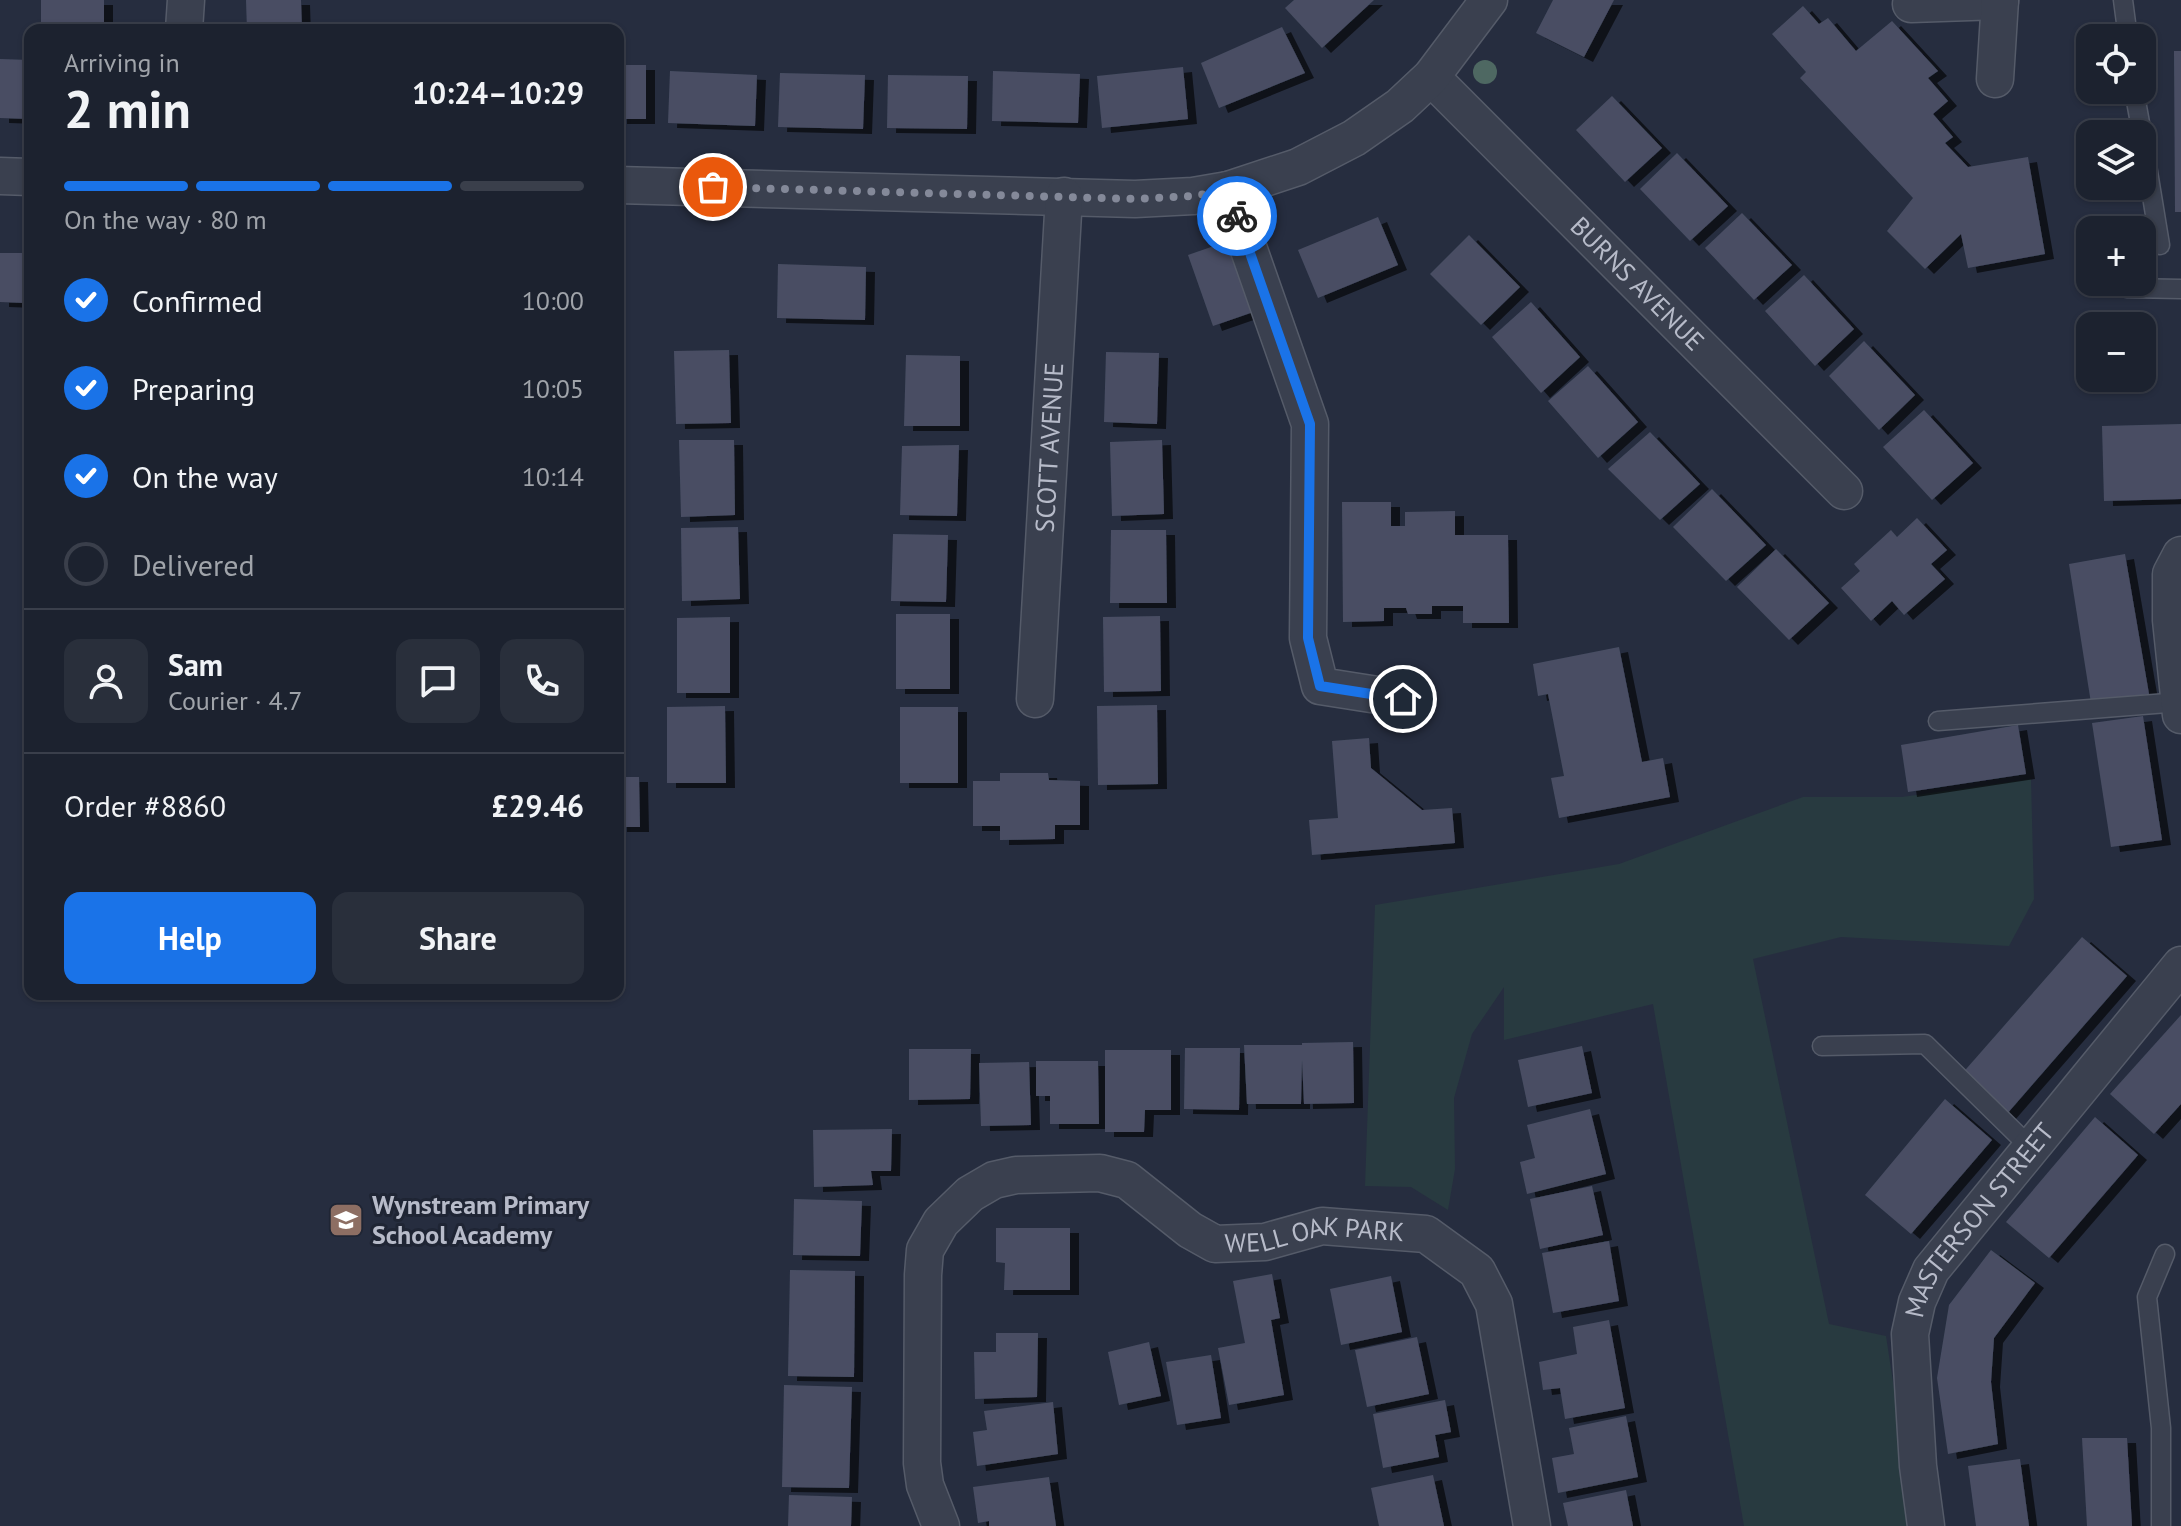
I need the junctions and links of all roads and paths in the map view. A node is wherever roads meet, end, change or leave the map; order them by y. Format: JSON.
{"nodes":[{"id":1,"x":186,"y":0,"type":"edge"},
{"id":2,"x":1489,"y":0,"type":"edge"},
{"id":3,"x":2000,"y":0,"type":"edge"},
{"id":4,"x":2123,"y":0,"type":"edge"},
{"id":5,"x":1911,"y":4,"type":"dead end"},
{"id":6,"x":184,"y":24,"type":"edge"},
{"id":7,"x":2126,"y":24,"type":"edge"},
{"id":8,"x":1431,"y":77,"type":"junction"},
{"id":9,"x":1995,"y":79,"type":"dead end"},
{"id":10,"x":0,"y":176,"type":"edge"},
{"id":11,"x":24,"y":177,"type":"edge"},
{"id":12,"x":624,"y":185,"type":"edge"},
{"id":13,"x":1228,"y":190,"type":"junction"},
{"id":14,"x":1064,"y":196,"type":"junction"},
{"id":15,"x":2153,"y":200,"type":"edge"},
{"id":16,"x":2160,"y":245,"type":"dead end"},
{"id":17,"x":2156,"y":289,"type":"edge"},
{"id":18,"x":2181,"y":289,"type":"edge"},
{"id":19,"x":1844,"y":491,"type":"dead end"},
{"id":20,"x":2181,"y":555,"type":"edge"},
{"id":21,"x":1035,"y":699,"type":"dead end"},
{"id":22,"x":1403,"y":699,"type":"dead end"},
{"id":23,"x":2180,"y":708,"type":"edge"},
{"id":24,"x":1938,"y":721,"type":"dead end"},
{"id":25,"x":2180,"y":967,"type":"edge"},
{"id":26,"x":1822,"y":1046,"type":"dead end"},
{"id":27,"x":2031,"y":1148,"type":"junction"},
{"id":28,"x":2165,"y":1254,"type":"dead end"},
{"id":29,"x":941,"y":1526,"type":"edge"},
{"id":30,"x":1532,"y":1526,"type":"edge"},
{"id":31,"x":1926,"y":1526,"type":"edge"},
{"id":32,"x":2161,"y":1526,"type":"edge"}],
"edges":[{"from":1,"to":6,"type":"street"},
{"from":2,"to":8,"type":"street"},
{"from":3,"to":5,"type":"street"},
{"from":3,"to":9,"type":"street"},
{"from":4,"to":7,"type":"lane"},
{"from":8,"to":13,"type":"street"},
{"from":8,"to":19,"type":"street","name":"BURNS AVENUE"},
{"from":10,"to":11,"type":"street"},
{"from":12,"to":14,"type":"street"},
{"from":13,"to":14,"type":"street"},
{"from":13,"to":22,"type":"street"},
{"from":14,"to":21,"type":"street","name":"SCOTT AVENUE"},
{"from":15,"to":16,"type":"lane"},
{"from":17,"to":18,"type":"lane"},
{"from":20,"to":23,"type":"street"},
{"from":23,"to":24,"type":"lane"},
{"from":25,"to":27,"type":"street","name":"MASTERSON STREET"},
{"from":26,"to":27,"type":"lane"},
{"from":27,"to":31,"type":"street","name":"MASTERSON STREET"},
{"from":28,"to":32,"type":"lane"},
{"from":29,"to":30,"type":"street","name":"WELL OAK PARK"}]}
